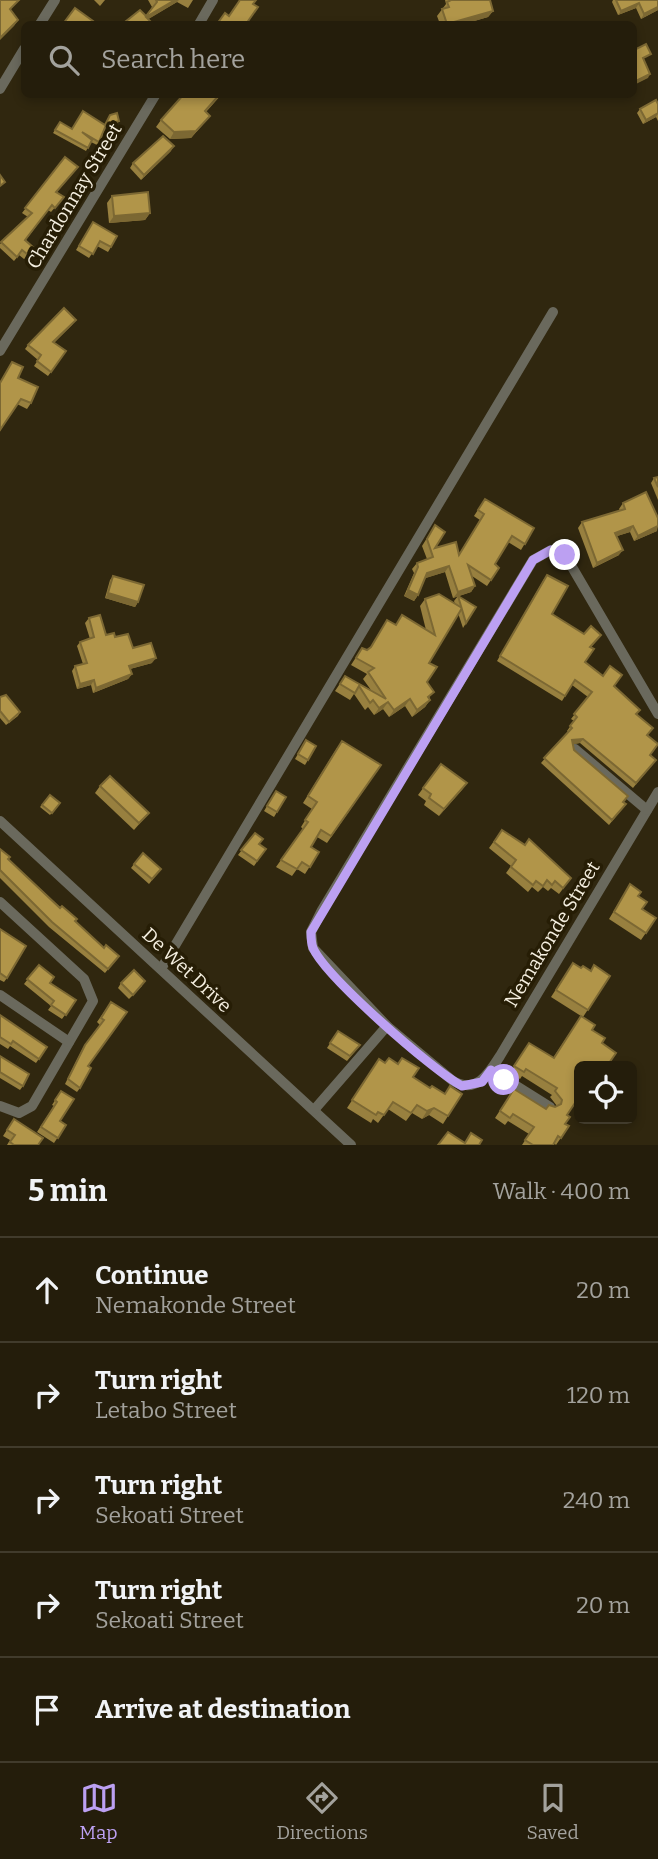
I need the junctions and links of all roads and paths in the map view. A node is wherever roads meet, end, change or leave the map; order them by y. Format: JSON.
{"nodes":[{"id":1,"x":55,"y":0,"type":"edge"},
{"id":2,"x":214,"y":0,"type":"edge"},
{"id":3,"x":42,"y":21,"type":"edge"},
{"id":4,"x":200,"y":21,"type":"edge"},
{"id":5,"x":21,"y":54,"type":"edge"},
{"id":6,"x":0,"y":89,"type":"edge"},
{"id":7,"x":154,"y":98,"type":"edge"},
{"id":8,"x":553,"y":312,"type":"dead end"},
{"id":9,"x":0,"y":351,"type":"edge"},
{"id":10,"x":658,"y":714,"type":"edge"},
{"id":11,"x":575,"y":749,"type":"edge"},
{"id":12,"x":658,"y":792,"type":"edge"},
{"id":13,"x":646,"y":810,"type":"junction"},
{"id":14,"x":0,"y":821,"type":"edge"},
{"id":15,"x":0,"y":902,"type":"edge"},
{"id":16,"x":161,"y":970,"type":"junction"},
{"id":17,"x":0,"y":995,"type":"edge"},
{"id":18,"x":387,"y":1027,"type":"junction"},
{"id":19,"x":69,"y":1042,"type":"junction"},
{"id":20,"x":491,"y":1070,"type":"junction"},
{"id":21,"x":550,"y":1107,"type":"edge"},
{"id":22,"x":1,"y":1108,"type":"edge"},
{"id":23,"x":314,"y":1110,"type":"junction"},
{"id":24,"x":351,"y":1145,"type":"edge"}],
"edges":[{"from":1,"to":3,"type":"street"},
{"from":2,"to":4,"type":"street"},
{"from":5,"to":6,"type":"street"},
{"from":7,"to":9,"type":"street","name":"Chardonnay Street"},
{"from":8,"to":16,"type":"street"},
{"from":10,"to":18,"type":"street"},
{"from":11,"to":13,"type":"street"},
{"from":12,"to":13,"type":"street","name":"Nemakonde Street"},
{"from":13,"to":20,"type":"street","name":"Nemakonde Street"},
{"from":14,"to":16,"type":"street","name":"De Wet Drive"},
{"from":15,"to":19,"type":"street"},
{"from":16,"to":23,"type":"street","name":"De Wet Drive"},
{"from":17,"to":19,"type":"street"},
{"from":18,"to":20,"type":"street","name":"Nemakonde Street"},
{"from":18,"to":23,"type":"street"},
{"from":19,"to":22,"type":"street"},
{"from":20,"to":21,"type":"street"},
{"from":23,"to":24,"type":"street","name":"De Wet Drive"}]}
